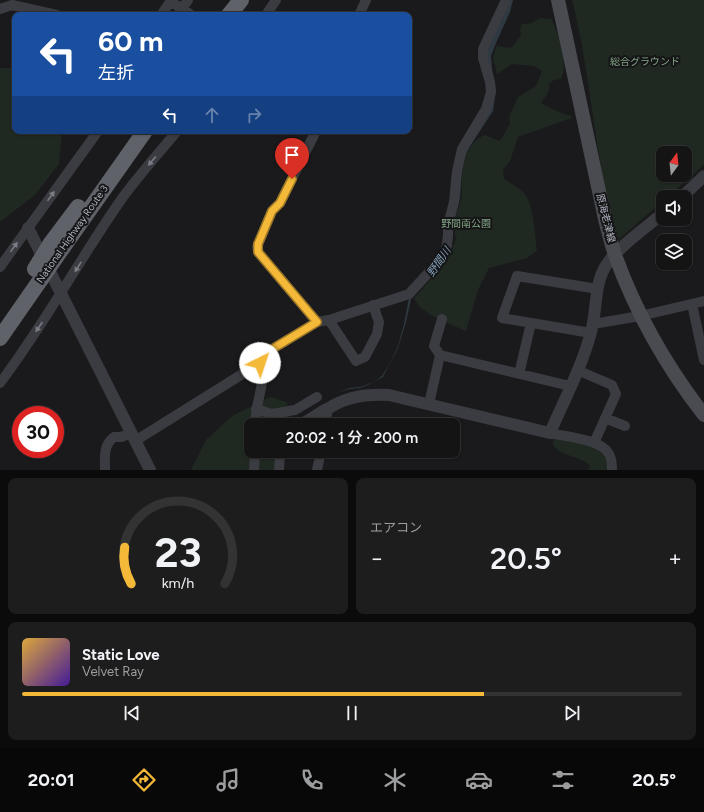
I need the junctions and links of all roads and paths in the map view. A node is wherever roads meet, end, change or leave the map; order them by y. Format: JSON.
{"nodes":[{"id":1,"x":228,"y":0,"type":"edge"},
{"id":2,"x":240,"y":0,"type":"edge"},
{"id":3,"x":276,"y":0,"type":"edge"},
{"id":4,"x":366,"y":0,"type":"edge"},
{"id":5,"x":506,"y":0,"type":"edge"},
{"id":6,"x":558,"y":0,"type":"edge"},
{"id":7,"x":183,"y":8,"type":"edge"},
{"id":8,"x":0,"y":9,"type":"edge"},
{"id":9,"x":44,"y":12,"type":"edge"},
{"id":10,"x":163,"y":12,"type":"edge"},
{"id":11,"x":219,"y":12,"type":"edge"},
{"id":12,"x":231,"y":12,"type":"edge"},
{"id":13,"x":268,"y":12,"type":"edge"},
{"id":14,"x":360,"y":12,"type":"edge"},
{"id":15,"x":96,"y":134,"type":"edge"},
{"id":16,"x":132,"y":134,"type":"edge"},
{"id":17,"x":143,"y":134,"type":"edge"},
{"id":18,"x":174,"y":134,"type":"edge"},
{"id":19,"x":314,"y":134,"type":"edge"},
{"id":20,"x":704,"y":176,"type":"edge"},
{"id":21,"x":689,"y":190,"type":"edge"},
{"id":22,"x":656,"y":219,"type":"edge"},
{"id":23,"x":28,"y":228,"type":"junction"},
{"id":24,"x":54,"y":250,"type":"junction"},
{"id":25,"x":615,"y":254,"type":"junction"},
{"id":26,"x":0,"y":267,"type":"edge"},
{"id":27,"x":38,"y":274,"type":"junction"},
{"id":28,"x":598,"y":289,"type":"junction"},
{"id":29,"x":61,"y":294,"type":"junction"},
{"id":30,"x":704,"y":302,"type":"edge"},
{"id":31,"x":692,"y":304,"type":"junction"},
{"id":32,"x":373,"y":305,"type":"junction"},
{"id":33,"x":640,"y":316,"type":"junction"},
{"id":34,"x":0,"y":319,"type":"edge"},
{"id":35,"x":442,"y":319,"type":"dead end"},
{"id":36,"x":329,"y":320,"type":"junction"},
{"id":37,"x":317,"y":322,"type":"junction"},
{"id":38,"x":531,"y":323,"type":"junction"},
{"id":39,"x":592,"y":329,"type":"junction"},
{"id":40,"x":0,"y":338,"type":"edge"},
{"id":41,"x":440,"y":355,"type":"junction"},
{"id":42,"x":704,"y":360,"type":"edge"},
{"id":43,"x":260,"y":363,"type":"junction"},
{"id":44,"x":577,"y":370,"type":"junction"},
{"id":45,"x":519,"y":374,"type":"junction"},
{"id":46,"x":0,"y":383,"type":"edge"},
{"id":47,"x":570,"y":386,"type":"junction"},
{"id":48,"x":317,"y":397,"type":"dead end"},
{"id":49,"x":430,"y":404,"type":"junction"},
{"id":50,"x":328,"y":408,"type":"junction"},
{"id":51,"x":256,"y":409,"type":"junction"},
{"id":52,"x":704,"y":415,"type":"edge"},
{"id":53,"x":255,"y":418,"type":"edge"},
{"id":54,"x":312,"y":418,"type":"edge"},
{"id":55,"x":326,"y":418,"type":"edge"},
{"id":56,"x":604,"y":418,"type":"junction"},
{"id":57,"x":625,"y":426,"type":"dead end"},
{"id":58,"x":550,"y":433,"type":"junction"},
{"id":59,"x":133,"y":437,"type":"junction"},
{"id":60,"x":594,"y":443,"type":"junction"},
{"id":61,"x":255,"y":458,"type":"edge"},
{"id":62,"x":280,"y":458,"type":"edge"},
{"id":63,"x":320,"y":458,"type":"edge"},
{"id":64,"x":105,"y":470,"type":"edge"},
{"id":65,"x":150,"y":470,"type":"edge"},
{"id":66,"x":254,"y":470,"type":"edge"},
{"id":67,"x":279,"y":470,"type":"edge"},
{"id":68,"x":317,"y":470,"type":"edge"},
{"id":69,"x":612,"y":470,"type":"edge"}],
"edges":[{"from":1,"to":11,"type":"highway"},
{"from":2,"to":12,"type":"highway"},
{"from":3,"to":13,"type":"street"},
{"from":4,"to":14,"type":"street"},
{"from":5,"to":32,"type":"street"},
{"from":6,"to":25,"type":"main road","name":"原海老津線"},
{"from":7,"to":10,"type":"street"},
{"from":8,"to":9,"type":"street"},
{"from":23,"to":15,"type":"street","one_way":true},
{"from":16,"to":24,"type":"highway","name":"National Highway Route 3"},
{"from":17,"to":24,"type":"highway","name":"National Highway Route 3"},
{"from":18,"to":29,"type":"street","one_way":true},
{"from":19,"to":37,"type":"street"},
{"from":20,"to":21,"type":"street"},
{"from":22,"to":25,"type":"street"},
{"from":26,"to":23,"type":"street","one_way":true},
{"from":23,"to":29,"type":"street"},
{"from":24,"to":27,"type":"highway","name":"National Highway Route 3","bridge":true},
{"from":25,"to":28,"type":"street"},
{"from":25,"to":33,"type":"main road","name":"原海老津線"},
{"from":27,"to":34,"type":"highway","name":"National Highway Route 3"},
{"from":27,"to":40,"type":"highway","name":"National Highway Route 3"},
{"from":28,"to":38,"type":"street"},
{"from":28,"to":39,"type":"street"},
{"from":29,"to":46,"type":"street","one_way":true},
{"from":29,"to":59,"type":"street"},
{"from":30,"to":31,"type":"street"},
{"from":31,"to":33,"type":"street"},
{"from":31,"to":42,"type":"street"},
{"from":32,"to":36,"type":"street"},
{"from":32,"to":36,"type":"street"},
{"from":33,"to":39,"type":"street"},
{"from":33,"to":52,"type":"main road","name":"原海老津線"},
{"from":35,"to":41,"type":"street"},
{"from":36,"to":37,"type":"street"},
{"from":37,"to":43,"type":"street"},
{"from":38,"to":39,"type":"street"},
{"from":38,"to":45,"type":"street"},
{"from":39,"to":44,"type":"street"},
{"from":41,"to":45,"type":"street"},
{"from":41,"to":49,"type":"street"},
{"from":43,"to":51,"type":"street"},
{"from":43,"to":59,"type":"street"},
{"from":44,"to":47,"type":"street"},
{"from":44,"to":56,"type":"street"},
{"from":45,"to":47,"type":"street"},
{"from":47,"to":58,"type":"street"},
{"from":48,"to":51,"type":"street"},
{"from":49,"to":50,"type":"street"},
{"from":49,"to":58,"type":"street"},
{"from":50,"to":54,"type":"street"},
{"from":50,"to":55,"type":"street"},
{"from":51,"to":53,"type":"street"},
{"from":56,"to":57,"type":"street"},
{"from":56,"to":60,"type":"street"},
{"from":58,"to":60,"type":"street"},
{"from":59,"to":64,"type":"street"},
{"from":59,"to":65,"type":"street"},
{"from":60,"to":69,"type":"street"},
{"from":61,"to":66,"type":"street"},
{"from":62,"to":67,"type":"street"},
{"from":63,"to":68,"type":"street"}]}
